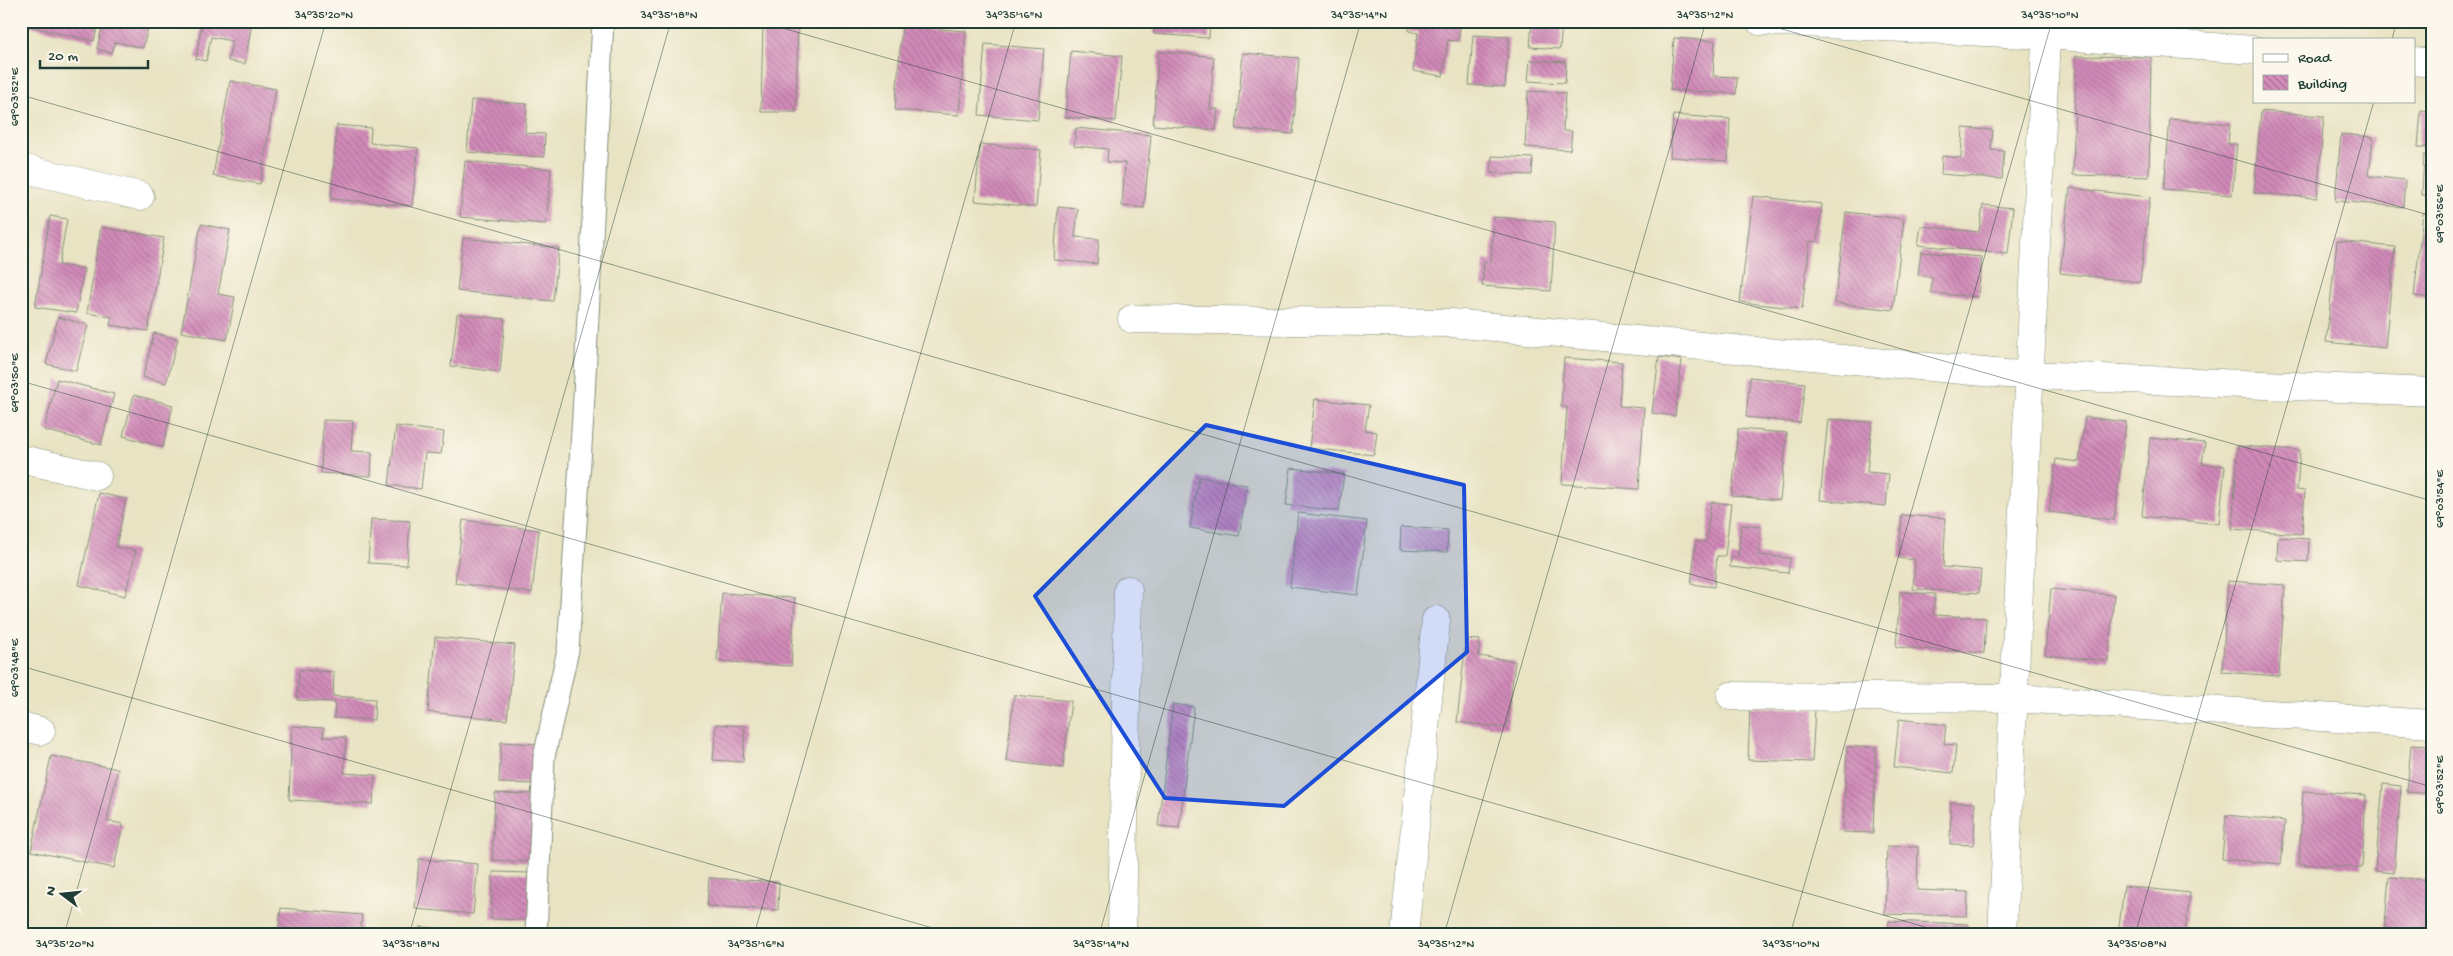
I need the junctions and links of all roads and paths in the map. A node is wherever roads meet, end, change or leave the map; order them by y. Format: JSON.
{"nodes":[{"id":1,"x":603,"y":21,"type":"edge"},
{"id":2,"x":1760,"y":21,"type":"edge"},
{"id":3,"x":2047,"y":28,"type":"edge"},
{"id":4,"x":2253,"y":50,"type":"edge"},
{"id":5,"x":2416,"y":62,"type":"edge"},
{"id":6,"x":2432,"y":63,"type":"edge"},
{"id":7,"x":21,"y":168,"type":"edge"},
{"id":8,"x":140,"y":196,"type":"dead end"},
{"id":9,"x":1132,"y":320,"type":"dead end"},
{"id":10,"x":2030,"y":374,"type":"junction"},
{"id":11,"x":2432,"y":392,"type":"edge"},
{"id":12,"x":21,"y":459,"type":"edge"},
{"id":13,"x":97,"y":476,"type":"dead end"},
{"id":14,"x":1128,"y":590,"type":"dead end"},
{"id":15,"x":1436,"y":620,"type":"dead end"},
{"id":16,"x":1732,"y":696,"type":"dead end"},
{"id":17,"x":2014,"y":698,"type":"junction"},
{"id":18,"x":2432,"y":724,"type":"edge"},
{"id":19,"x":536,"y":935,"type":"edge"},
{"id":20,"x":1122,"y":935,"type":"edge"},
{"id":21,"x":1404,"y":935,"type":"edge"},
{"id":22,"x":2002,"y":935,"type":"edge"}],
"edges":[{"from":1,"to":19,"type":"lane"},
{"from":2,"to":3,"type":"street"},
{"from":3,"to":4,"type":"street"},
{"from":3,"to":10,"type":"street"},
{"from":5,"to":6,"type":"street"},
{"from":7,"to":8,"type":"street"},
{"from":9,"to":10,"type":"street"},
{"from":10,"to":11,"type":"street"},
{"from":10,"to":17,"type":"street"},
{"from":12,"to":13,"type":"street"},
{"from":14,"to":20,"type":"street"},
{"from":15,"to":21,"type":"street"},
{"from":16,"to":17,"type":"street"},
{"from":17,"to":18,"type":"street"},
{"from":17,"to":22,"type":"street"}]}
